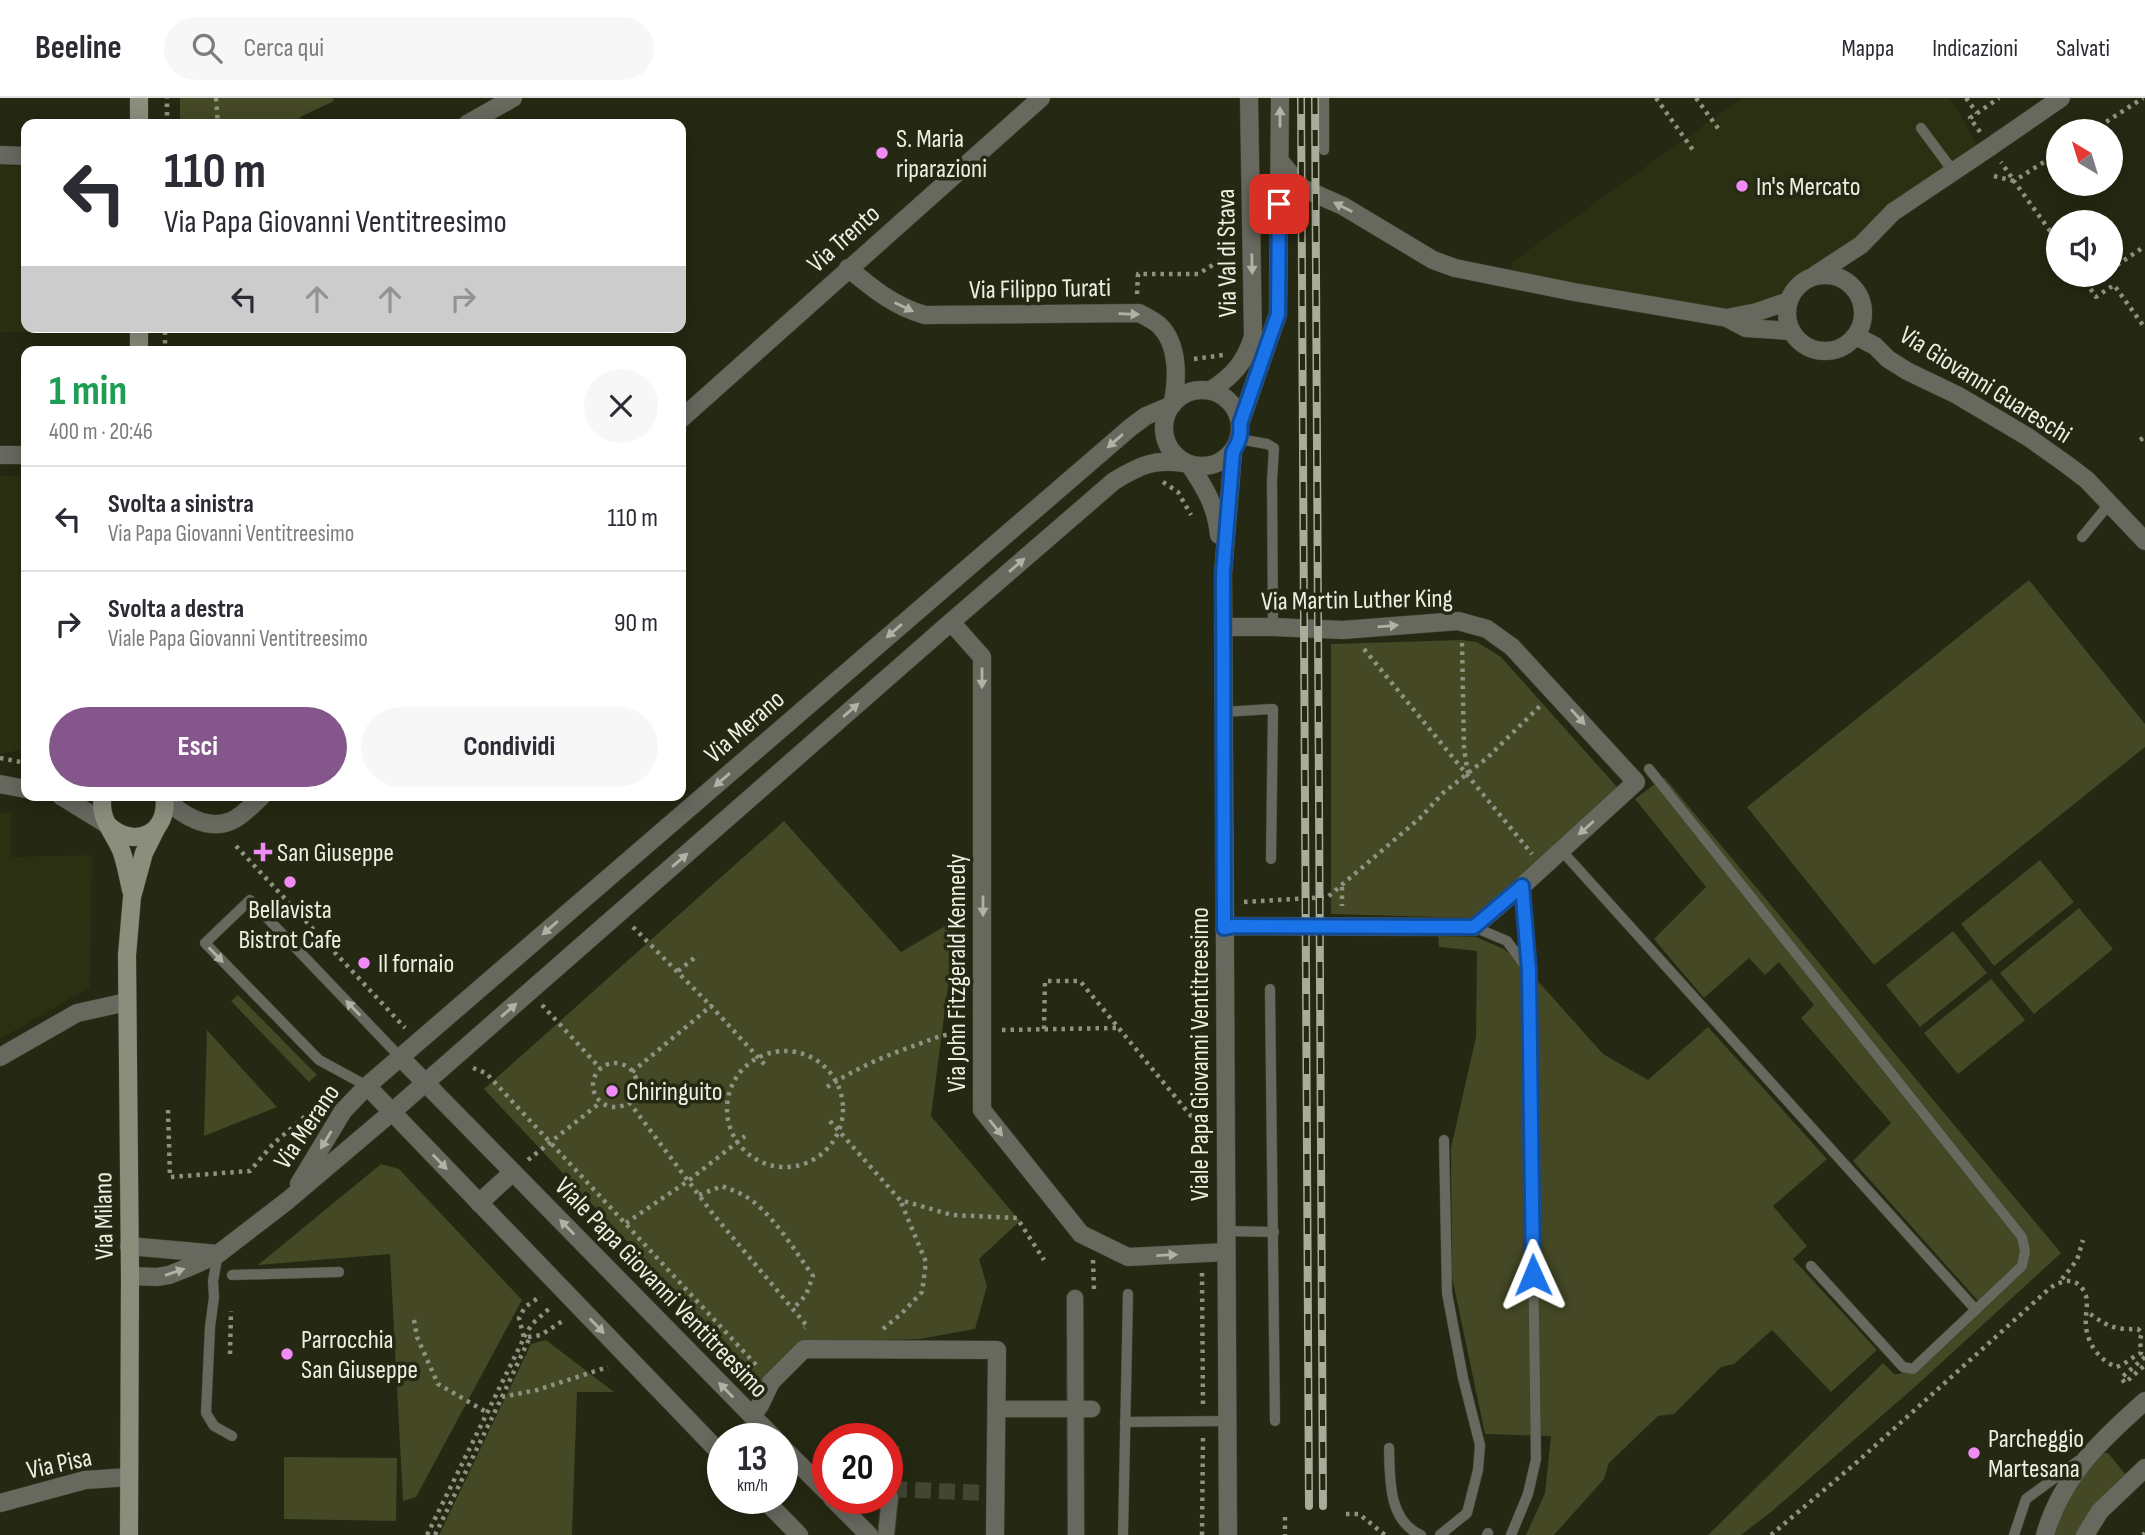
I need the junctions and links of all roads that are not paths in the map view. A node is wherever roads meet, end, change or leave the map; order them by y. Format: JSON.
{"nodes":[{"id":1,"x":139,"y":98,"type":"edge"},
{"id":2,"x":513,"y":98,"type":"edge"},
{"id":3,"x":1041,"y":98,"type":"edge"},
{"id":4,"x":1250,"y":98,"type":"edge"},
{"id":5,"x":1280,"y":98,"type":"edge"},
{"id":6,"x":1324,"y":98,"type":"edge"},
{"id":7,"x":2061,"y":98,"type":"edge"},
{"id":8,"x":139,"y":119,"type":"edge"},
{"id":9,"x":476,"y":119,"type":"edge"},
{"id":10,"x":1921,"y":128,"type":"dead end"},
{"id":11,"x":1324,"y":150,"type":"dead end"},
{"id":12,"x":0,"y":155,"type":"edge"},
{"id":13,"x":21,"y":156,"type":"edge"},
{"id":14,"x":1280,"y":161,"type":"junction"},
{"id":15,"x":1953,"y":171,"type":"junction"},
{"id":16,"x":1861,"y":245,"type":"junction"},
{"id":17,"x":848,"y":268,"type":"junction"},
{"id":18,"x":1815,"y":275,"type":"junction"},
{"id":19,"x":1861,"y":298,"type":"junction"},
{"id":20,"x":1789,"y":301,"type":"junction"},
{"id":21,"x":1727,"y":318,"type":"junction"},
{"id":22,"x":1791,"y":331,"type":"junction"},
{"id":23,"x":1856,"y":337,"type":"junction"},
{"id":24,"x":1211,"y":390,"type":"junction"},
{"id":25,"x":1171,"y":405,"type":"junction"},
{"id":26,"x":686,"y":414,"type":"edge"},
{"id":27,"x":1238,"y":438,"type":"junction"},
{"id":28,"x":0,"y":455,"type":"edge"},
{"id":29,"x":21,"y":455,"type":"edge"},
{"id":30,"x":1189,"y":464,"type":"junction"},
{"id":31,"x":2110,"y":503,"type":"junction"},
{"id":32,"x":2082,"y":537,"type":"dead end"},
{"id":33,"x":2145,"y":541,"type":"edge"},
{"id":34,"x":1223,"y":573,"type":"junction"},
{"id":35,"x":951,"y":622,"type":"junction"},
{"id":36,"x":1223,"y":627,"type":"junction"},
{"id":37,"x":1273,"y":627,"type":"junction"},
{"id":38,"x":1223,"y":712,"type":"junction"},
{"id":39,"x":1642,"y":776,"type":"junction"},
{"id":40,"x":0,"y":784,"type":"edge"},
{"id":41,"x":21,"y":788,"type":"edge"},
{"id":42,"x":69,"y":801,"type":"edge"},
{"id":43,"x":102,"y":801,"type":"edge"},
{"id":44,"x":165,"y":801,"type":"edge"},
{"id":45,"x":169,"y":801,"type":"edge"},
{"id":46,"x":256,"y":801,"type":"edge"},
{"id":47,"x":194,"y":819,"type":"junction"},
{"id":48,"x":108,"y":825,"type":"junction"},
{"id":49,"x":157,"y":827,"type":"junction"},
{"id":50,"x":1561,"y":850,"type":"junction"},
{"id":51,"x":1271,"y":859,"type":"dead end"},
{"id":52,"x":1522,"y":886,"type":"junction"},
{"id":53,"x":132,"y":897,"type":"junction"},
{"id":54,"x":1474,"y":927,"type":"junction"},
{"id":55,"x":1224,"y":928,"type":"junction"},
{"id":56,"x":1529,"y":971,"type":"junction"},
{"id":57,"x":1270,"y":989,"type":"dead end"},
{"id":58,"x":127,"y":1002,"type":"junction"},
{"id":59,"x":394,"y":1050,"type":"junction"},
{"id":60,"x":0,"y":1057,"type":"edge"},
{"id":61,"x":426,"y":1083,"type":"junction"},
{"id":62,"x":367,"y":1086,"type":"junction"},
{"id":63,"x":392,"y":1112,"type":"junction"},
{"id":64,"x":1444,"y":1140,"type":"dead end"},
{"id":65,"x":513,"y":1172,"type":"junction"},
{"id":66,"x":287,"y":1200,"type":"junction"},
{"id":67,"x":480,"y":1203,"type":"junction"},
{"id":68,"x":1226,"y":1231,"type":"junction"},
{"id":69,"x":1274,"y":1232,"type":"junction"},
{"id":70,"x":129,"y":1246,"type":"junction"},
{"id":71,"x":1226,"y":1252,"type":"junction"},
{"id":72,"x":218,"y":1254,"type":"junction"},
{"id":73,"x":1811,"y":1266,"type":"dead end"},
{"id":74,"x":339,"y":1272,"type":"dead end"},
{"id":75,"x":232,"y":1275,"type":"dead end"},
{"id":76,"x":130,"y":1276,"type":"junction"},
{"id":77,"x":1128,"y":1294,"type":"dead end"},
{"id":78,"x":1075,"y":1298,"type":"dead end"},
{"id":79,"x":1976,"y":1310,"type":"junction"},
{"id":80,"x":2145,"y":1401,"type":"edge"},
{"id":81,"x":996,"y":1409,"type":"junction"},
{"id":82,"x":1084,"y":1409,"type":"junction"},
{"id":83,"x":756,"y":1410,"type":"junction"},
{"id":84,"x":1227,"y":1421,"type":"junction"},
{"id":85,"x":1125,"y":1422,"type":"junction"},
{"id":86,"x":1275,"y":1422,"type":"dead end"},
{"id":87,"x":764,"y":1423,"type":"edge"},
{"id":88,"x":232,"y":1436,"type":"dead end"},
{"id":89,"x":707,"y":1439,"type":"edge"},
{"id":90,"x":1389,"y":1448,"type":"dead end"},
{"id":91,"x":2090,"y":1453,"type":"junction"},
{"id":92,"x":798,"y":1463,"type":"edge"},
{"id":93,"x":2145,"y":1468,"type":"edge"},
{"id":94,"x":812,"y":1477,"type":"edge"},
{"id":95,"x":129,"y":1478,"type":"junction"},
{"id":96,"x":0,"y":1503,"type":"edge"},
{"id":97,"x":779,"y":1514,"type":"edge"},
{"id":98,"x":848,"y":1514,"type":"edge"},
{"id":99,"x":888,"y":1514,"type":"edge"},
{"id":100,"x":129,"y":1535,"type":"edge"},
{"id":101,"x":799,"y":1535,"type":"edge"},
{"id":102,"x":869,"y":1535,"type":"edge"},
{"id":103,"x":886,"y":1535,"type":"edge"},
{"id":104,"x":995,"y":1535,"type":"edge"},
{"id":105,"x":1076,"y":1535,"type":"edge"},
{"id":106,"x":1124,"y":1535,"type":"edge"},
{"id":107,"x":1228,"y":1535,"type":"edge"},
{"id":108,"x":1421,"y":1535,"type":"edge"},
{"id":109,"x":1440,"y":1535,"type":"edge"},
{"id":110,"x":1511,"y":1535,"type":"edge"},
{"id":111,"x":2014,"y":1535,"type":"edge"},
{"id":112,"x":2045,"y":1535,"type":"edge"},
{"id":113,"x":2085,"y":1535,"type":"edge"}],
"edges":[{"from":1,"to":8,"type":"main road"},
{"from":2,"to":9,"type":"street"},
{"from":3,"to":17,"type":"street","name":"Via Trento"},
{"from":4,"to":24,"type":"street","name":"Via Val di Stava","one_way":true},
{"from":14,"to":5,"type":"street","name":"Via Val di Stava","one_way":true},
{"from":6,"to":11,"type":"lane"},
{"from":7,"to":15,"type":"street"},
{"from":10,"to":15,"type":"lane"},
{"from":12,"to":13,"type":"street"},
{"from":21,"to":14,"type":"street","one_way":true},
{"from":14,"to":27,"type":"street","name":"Via Val di Stava"},
{"from":15,"to":16,"type":"street"},
{"from":16,"to":18,"type":"street"},
{"from":16,"to":19,"type":"street"},
{"from":17,"to":25,"type":"street","name":"Via Filippo Turati","one_way":true},
{"from":17,"to":26,"type":"street","name":"Via Trento"},
{"from":18,"to":19,"type":"street"},
{"from":18,"to":20,"type":"street"},
{"from":19,"to":23,"type":"street"},
{"from":20,"to":21,"type":"street"},
{"from":20,"to":22,"type":"street"},
{"from":21,"to":22,"type":"street"},
{"from":22,"to":23,"type":"street"},
{"from":23,"to":31,"type":"street","name":"Via Giovanni Guareschi"},
{"from":24,"to":25,"type":"street"},
{"from":24,"to":27,"type":"street"},
{"from":25,"to":30,"type":"street"},
{"from":25,"to":59,"type":"street","name":"Via Merano","one_way":true},
{"from":27,"to":30,"type":"street"},
{"from":27,"to":34,"type":"street","name":"Viale Papa Giovanni Ventitreesimo"},
{"from":27,"to":37,"type":"lane"},
{"from":28,"to":29,"type":"street"},
{"from":30,"to":34,"type":"street","name":"Viale Papa Giovanni Ventitreesimo"},
{"from":35,"to":30,"type":"street","name":"Via Merano","one_way":true},
{"from":31,"to":32,"type":"lane"},
{"from":31,"to":33,"type":"street","name":"Via Giovanni Guareschi"},
{"from":34,"to":36,"type":"street","name":"Viale Papa Giovanni Ventitreesimo"},
{"from":61,"to":35,"type":"street","name":"Via Merano","one_way":true},
{"from":35,"to":71,"type":"street","name":"Via John Fitzgerald Kennedy","one_way":true},
{"from":36,"to":37,"type":"street","name":"Via Martin Luther King"},
{"from":36,"to":38,"type":"street","name":"Viale Papa Giovanni Ventitreesimo"},
{"from":37,"to":39,"type":"street","name":"Via Martin Luther King","one_way":true},
{"from":38,"to":51,"type":"lane"},
{"from":38,"to":55,"type":"street","name":"Viale Papa Giovanni Ventitreesimo"},
{"from":39,"to":50,"type":"street","one_way":true},
{"from":39,"to":79,"type":"lane"},
{"from":40,"to":41,"type":"street"},
{"from":42,"to":48,"type":"street"},
{"from":43,"to":48,"type":"main road","name":"Via Milano"},
{"from":44,"to":49,"type":"main road","name":"Via Milano"},
{"from":45,"to":47,"type":"street"},
{"from":46,"to":47,"type":"street"},
{"from":47,"to":49,"type":"street"},
{"from":48,"to":49,"type":"main road"},
{"from":48,"to":53,"type":"main road","name":"Via Milano"},
{"from":49,"to":53,"type":"main road","name":"Via Milano"},
{"from":50,"to":52,"type":"street"},
{"from":50,"to":79,"type":"lane"},
{"from":52,"to":54,"type":"street"},
{"from":52,"to":56,"type":"lane"},
{"from":53,"to":58,"type":"main road","name":"Via Milano"},
{"from":54,"to":55,"type":"street"},
{"from":54,"to":56,"type":"lane"},
{"from":55,"to":68,"type":"street","name":"Viale Papa Giovanni Ventitreesimo"},
{"from":56,"to":110,"type":"lane"},
{"from":57,"to":69,"type":"lane"},
{"from":58,"to":60,"type":"street"},
{"from":58,"to":70,"type":"main road","name":"Via Milano"},
{"from":59,"to":61,"type":"street","name":"Viale Papa Giovanni Ventitreesimo"},
{"from":59,"to":62,"type":"street","name":"Via Merano"},
{"from":59,"to":62,"type":"lane","name":"Viale Papa Giovanni Ventitreesimo","one_way":true},
{"from":61,"to":63,"type":"street","name":"Via Merano"},
{"from":61,"to":65,"type":"street","name":"Viale Papa Giovanni Ventitreesimo"},
{"from":62,"to":63,"type":"street","name":"Viale Papa Giovanni Ventitreesimo"},
{"from":62,"to":66,"type":"street","name":"Via Merano","one_way":true},
{"from":63,"to":66,"type":"street","name":"Via Merano"},
{"from":63,"to":67,"type":"street","name":"Viale Papa Giovanni Ventitreesimo","one_way":true},
{"from":64,"to":109,"type":"lane"},
{"from":65,"to":67,"type":"street"},
{"from":83,"to":65,"type":"street","name":"Viale Papa Giovanni Ventitreesimo","one_way":true},
{"from":66,"to":72,"type":"street","name":"Via Merano"},
{"from":67,"to":89,"type":"street","name":"Viale Papa Giovanni Ventitreesimo","one_way":true},
{"from":68,"to":69,"type":"lane"},
{"from":68,"to":71,"type":"street","name":"Viale Papa Giovanni Ventitreesimo"},
{"from":69,"to":86,"type":"lane"},
{"from":70,"to":72,"type":"street"},
{"from":70,"to":76,"type":"main road","name":"Via Milano"},
{"from":71,"to":84,"type":"street","name":"Viale Papa Giovanni Ventitreesimo"},
{"from":76,"to":72,"type":"street","name":"Via Merano","one_way":true},
{"from":72,"to":88,"type":"lane"},
{"from":73,"to":79,"type":"lane"},
{"from":74,"to":75,"type":"lane"},
{"from":76,"to":95,"type":"main road","name":"Via Milano"},
{"from":77,"to":85,"type":"lane"},
{"from":78,"to":82,"type":"street"},
{"from":80,"to":91,"type":"street"},
{"from":81,"to":82,"type":"street"},
{"from":81,"to":83,"type":"street"},
{"from":81,"to":104,"type":"street"},
{"from":82,"to":105,"type":"street"},
{"from":83,"to":87,"type":"street","name":"Viale Papa Giovanni Ventitreesimo"},
{"from":84,"to":85,"type":"lane"},
{"from":84,"to":107,"type":"street","name":"Viale Papa Giovanni Ventitreesimo"},
{"from":85,"to":106,"type":"lane"},
{"from":90,"to":108,"type":"lane"},
{"from":91,"to":111,"type":"lane"},
{"from":91,"to":112,"type":"street"},
{"from":92,"to":94,"type":"street"},
{"from":93,"to":113,"type":"street"},
{"from":95,"to":96,"type":"street","name":"Via Pisa"},
{"from":95,"to":100,"type":"main road","name":"Via Milano"},
{"from":97,"to":101,"type":"street"},
{"from":98,"to":102,"type":"street"},
{"from":99,"to":103,"type":"street"}]}
